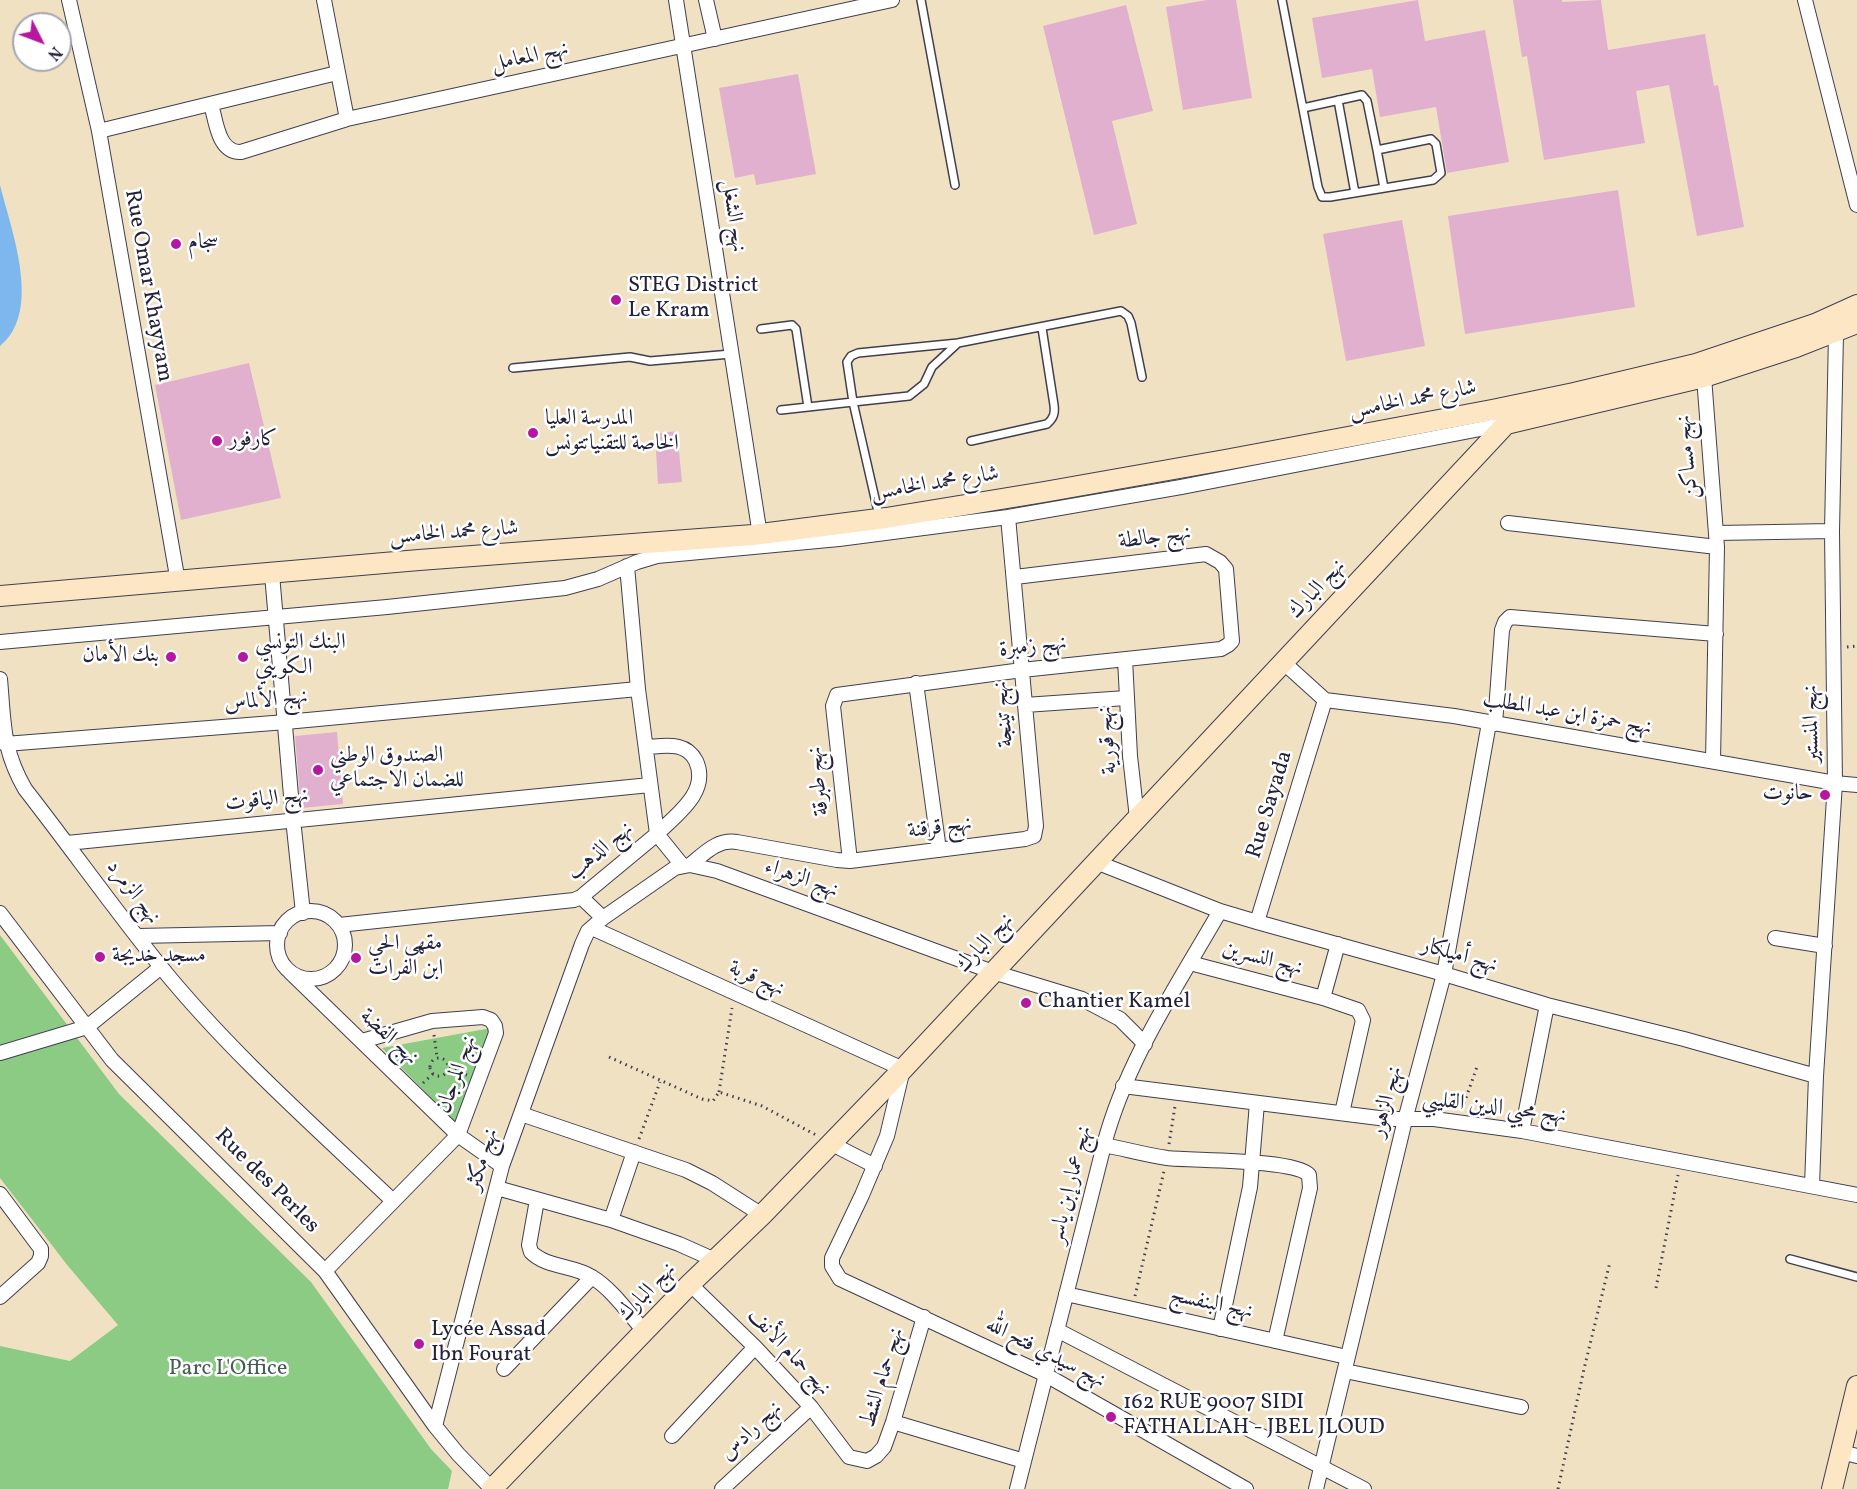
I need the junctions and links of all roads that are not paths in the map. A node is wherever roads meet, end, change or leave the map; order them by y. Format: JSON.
{"nodes":[{"id":1,"x":69,"y":0,"type":"edge"},
{"id":2,"x":324,"y":0,"type":"edge"},
{"id":3,"x":676,"y":0,"type":"edge"},
{"id":4,"x":706,"y":0,"type":"edge"},
{"id":5,"x":892,"y":0,"type":"edge"},
{"id":6,"x":921,"y":0,"type":"edge"},
{"id":7,"x":1282,"y":0,"type":"edge"},
{"id":8,"x":1805,"y":0,"type":"edge"},
{"id":9,"x":715,"y":39,"type":"junction"},
{"id":10,"x":684,"y":46,"type":"junction"},
{"id":11,"x":337,"y":73,"type":"junction"},
{"id":12,"x":1338,"y":100,"type":"junction"},
{"id":13,"x":211,"y":104,"type":"junction"},
{"id":14,"x":1303,"y":108,"type":"junction"},
{"id":15,"x":347,"y":119,"type":"junction"},
{"id":16,"x":99,"y":131,"type":"junction"},
{"id":17,"x":1377,"y":150,"type":"junction"},
{"id":18,"x":955,"y":185,"type":"dead end"},
{"id":19,"x":1384,"y":188,"type":"junction"},
{"id":20,"x":1355,"y":193,"type":"junction"},
{"id":21,"x":1857,"y":205,"type":"edge"},
{"id":22,"x":1857,"y":305,"type":"edge"},
{"id":23,"x":1857,"y":323,"type":"edge"},
{"id":24,"x":1042,"y":328,"type":"junction"},
{"id":25,"x":761,"y":329,"type":"dead end"},
{"id":26,"x":1836,"y":333,"type":"junction"},
{"id":27,"x":958,"y":343,"type":"junction"},
{"id":28,"x":731,"y":354,"type":"junction"},
{"id":29,"x":513,"y":368,"type":"dead end"},
{"id":30,"x":1142,"y":377,"type":"dead end"},
{"id":31,"x":1704,"y":377,"type":"junction"},
{"id":32,"x":853,"y":402,"type":"junction"},
{"id":33,"x":808,"y":407,"type":"junction"},
{"id":34,"x":781,"y":410,"type":"dead end"},
{"id":35,"x":1506,"y":424,"type":"junction"},
{"id":36,"x":970,"y":441,"type":"dead end"},
{"id":37,"x":1008,"y":517,"type":"junction"},
{"id":38,"x":880,"y":519,"type":"junction"},
{"id":39,"x":1508,"y":523,"type":"dead end"},
{"id":40,"x":1832,"y":531,"type":"junction"},
{"id":41,"x":760,"y":534,"type":"junction"},
{"id":42,"x":1717,"y":540,"type":"junction"},
{"id":43,"x":627,"y":567,"type":"junction"},
{"id":44,"x":272,"y":574,"type":"junction"},
{"id":45,"x":1015,"y":577,"type":"junction"},
{"id":46,"x":178,"y":582,"type":"junction"},
{"id":47,"x":0,"y":596,"type":"edge"},
{"id":48,"x":276,"y":617,"type":"junction"},
{"id":49,"x":1716,"y":634,"type":"junction"},
{"id":50,"x":1232,"y":638,"type":"joint"},
{"id":51,"x":0,"y":642,"type":"edge"},
{"id":52,"x":1125,"y":659,"type":"junction"},
{"id":53,"x":1283,"y":662,"type":"junction"},
{"id":54,"x":1022,"y":669,"type":"junction"},
{"id":55,"x":0,"y":679,"type":"edge"},
{"id":56,"x":916,"y":683,"type":"junction"},
{"id":57,"x":638,"y":689,"type":"junction"},
{"id":58,"x":835,"y":697,"type":"joint"},
{"id":59,"x":1126,"y":698,"type":"junction"},
{"id":60,"x":1325,"y":700,"type":"junction"},
{"id":61,"x":1025,"y":705,"type":"junction"},
{"id":62,"x":285,"y":722,"type":"junction"},
{"id":63,"x":1492,"y":724,"type":"junction"},
{"id":64,"x":5,"y":744,"type":"junction"},
{"id":65,"x":646,"y":747,"type":"junction"},
{"id":66,"x":1713,"y":762,"type":"junction"},
{"id":67,"x":1835,"y":783,"type":"junction"},
{"id":68,"x":650,"y":785,"type":"junction"},
{"id":69,"x":1857,"y":785,"type":"edge"},
{"id":70,"x":1137,"y":818,"type":"junction"},
{"id":71,"x":292,"y":819,"type":"junction"},
{"id":72,"x":657,"y":834,"type":"junction"},
{"id":73,"x":1034,"y":836,"type":"joint"},
{"id":74,"x":67,"y":843,"type":"junction"},
{"id":75,"x":939,"y":850,"type":"junction"},
{"id":76,"x":850,"y":861,"type":"junction"},
{"id":77,"x":1096,"y":862,"type":"junction"},
{"id":78,"x":686,"y":865,"type":"junction"},
{"id":79,"x":581,"y":897,"type":"junction"},
{"id":80,"x":1220,"y":911,"type":"junction"},
{"id":81,"x":303,"y":913,"type":"junction"},
{"id":82,"x":0,"y":914,"type":"edge"},
{"id":83,"x":1257,"y":922,"type":"junction"},
{"id":84,"x":598,"y":923,"type":"junction"},
{"id":85,"x":339,"y":925,"type":"junction"},
{"id":86,"x":280,"y":933,"type":"junction"},
{"id":87,"x":138,"y":936,"type":"junction"},
{"id":88,"x":1775,"y":938,"type":"dead end"},
{"id":89,"x":1338,"y":944,"type":"junction"},
{"id":90,"x":1825,"y":946,"type":"junction"},
{"id":91,"x":1190,"y":963,"type":"junction"},
{"id":92,"x":161,"y":967,"type":"junction"},
{"id":93,"x":290,"y":972,"type":"junction"},
{"id":94,"x":993,"y":972,"type":"junction"},
{"id":95,"x":1444,"y":974,"type":"junction"},
{"id":96,"x":1323,"y":998,"type":"junction"},
{"id":97,"x":1548,"y":1005,"type":"junction"},
{"id":98,"x":87,"y":1027,"type":"junction"},
{"id":99,"x":362,"y":1041,"type":"junction"},
{"id":100,"x":1145,"y":1044,"type":"junction"},
{"id":101,"x":0,"y":1053,"type":"edge"},
{"id":102,"x":903,"y":1069,"type":"junction"},
{"id":103,"x":1816,"y":1076,"type":"junction"},
{"id":104,"x":1123,"y":1086,"type":"junction"},
{"id":105,"x":1257,"y":1103,"type":"junction"},
{"id":106,"x":1342,"y":1113,"type":"junction"},
{"id":107,"x":521,"y":1114,"type":"junction"},
{"id":108,"x":1405,"y":1120,"type":"junction"},
{"id":109,"x":1522,"y":1131,"type":"junction"},
{"id":110,"x":458,"y":1135,"type":"junction"},
{"id":111,"x":830,"y":1143,"type":"junction"},
{"id":112,"x":1104,"y":1145,"type":"junction"},
{"id":113,"x":634,"y":1152,"type":"junction"},
{"id":114,"x":1252,"y":1163,"type":"junction"},
{"id":115,"x":502,"y":1166,"type":"junction"},
{"id":116,"x":875,"y":1166,"type":"junction"},
{"id":117,"x":1812,"y":1186,"type":"junction"},
{"id":118,"x":497,"y":1188,"type":"junction"},
{"id":119,"x":0,"y":1194,"type":"edge"},
{"id":120,"x":1857,"y":1195,"type":"edge"},
{"id":121,"x":537,"y":1200,"type":"junction"},
{"id":122,"x":393,"y":1201,"type":"junction"},
{"id":123,"x":762,"y":1215,"type":"junction"},
{"id":124,"x":611,"y":1220,"type":"junction"},
{"id":125,"x":1790,"y":1259,"type":"dead end"},
{"id":126,"x":715,"y":1260,"type":"junction"},
{"id":127,"x":325,"y":1271,"type":"junction"},
{"id":128,"x":592,"y":1277,"type":"junction"},
{"id":129,"x":1857,"y":1277,"type":"edge"},
{"id":130,"x":690,"y":1284,"type":"junction"},
{"id":131,"x":1066,"y":1294,"type":"junction"},
{"id":132,"x":0,"y":1297,"type":"edge"},
{"id":133,"x":924,"y":1317,"type":"junction"},
{"id":134,"x":1220,"y":1329,"type":"junction"},
{"id":135,"x":1057,"y":1330,"type":"junction"},
{"id":136,"x":645,"y":1332,"type":"junction"},
{"id":137,"x":1275,"y":1341,"type":"junction"},
{"id":138,"x":755,"y":1347,"type":"junction"},
{"id":139,"x":1346,"y":1364,"type":"junction"},
{"id":140,"x":504,"y":1369,"type":"dead end"},
{"id":141,"x":1046,"y":1375,"type":"junction"},
{"id":142,"x":1857,"y":1386,"type":"edge"},
{"id":143,"x":811,"y":1407,"type":"junction"},
{"id":144,"x":1521,"y":1407,"type":"dead end"},
{"id":145,"x":893,"y":1422,"type":"junction"},
{"id":146,"x":435,"y":1426,"type":"junction"},
{"id":147,"x":672,"y":1436,"type":"dead end"},
{"id":148,"x":1849,"y":1454,"type":"edge"},
{"id":149,"x":849,"y":1457,"type":"joint"},
{"id":150,"x":1024,"y":1461,"type":"junction"},
{"id":151,"x":1322,"y":1467,"type":"junction"},
{"id":152,"x":493,"y":1489,"type":"edge"},
{"id":153,"x":722,"y":1489,"type":"edge"},
{"id":154,"x":1017,"y":1489,"type":"edge"},
{"id":155,"x":1246,"y":1489,"type":"edge"},
{"id":156,"x":1316,"y":1489,"type":"edge"},
{"id":157,"x":1364,"y":1489,"type":"edge"},
{"id":158,"x":1832,"y":1489,"type":"edge"}],
"edges":[{"from":1,"to":16,"type":"street","name":"Rue Omar Khayyam"},
{"from":2,"to":11,"type":"street"},
{"from":3,"to":10,"type":"street","name":"نهج الشغل"},
{"from":4,"to":9,"type":"street"},
{"from":5,"to":9,"type":"street","name":"نهج المعامل"},
{"from":6,"to":18,"type":"lane"},
{"from":7,"to":14,"type":"lane"},
{"from":8,"to":21,"type":"street"},
{"from":9,"to":10,"type":"street","name":"نهج المعامل"},
{"from":10,"to":15,"type":"street","name":"نهج المعامل"},
{"from":10,"to":28,"type":"street","name":"نهج الشغل"},
{"from":11,"to":13,"type":"street"},
{"from":11,"to":15,"type":"street"},
{"from":12,"to":14,"type":"lane"},
{"from":12,"to":17,"type":"lane"},
{"from":12,"to":20,"type":"lane"},
{"from":13,"to":15,"type":"street","name":"نهج المعامل"},
{"from":13,"to":16,"type":"street"},
{"from":14,"to":20,"type":"lane"},
{"from":16,"to":46,"type":"street","name":"Rue Omar Khayyam"},
{"from":17,"to":19,"type":"lane"},
{"from":17,"to":19,"type":"lane"},
{"from":19,"to":20,"type":"lane"},
{"from":22,"to":38,"type":"street","name":"شارع محمد الخامس"},
{"from":23,"to":26,"type":"street"},
{"from":24,"to":27,"type":"lane"},
{"from":24,"to":30,"type":"lane"},
{"from":24,"to":36,"type":"lane"},
{"from":25,"to":33,"type":"lane"},
{"from":26,"to":31,"type":"street"},
{"from":26,"to":40,"type":"street","name":"نهج المنستير"},
{"from":27,"to":32,"type":"lane"},
{"from":27,"to":32,"type":"lane"},
{"from":28,"to":29,"type":"lane"},
{"from":28,"to":41,"type":"street","name":"نهج الشغل"},
{"from":31,"to":35,"type":"street"},
{"from":31,"to":42,"type":"street","name":"نهج مساكن"},
{"from":32,"to":33,"type":"lane"},
{"from":32,"to":38,"type":"lane"},
{"from":33,"to":34,"type":"lane"},
{"from":35,"to":37,"type":"street"},
{"from":35,"to":53,"type":"street","name":"نهج البارك"},
{"from":37,"to":43,"type":"street"},
{"from":37,"to":45,"type":"street","name":"نهج تينجة"},
{"from":38,"to":41,"type":"street","name":"شارع محمد الخامس"},
{"from":39,"to":42,"type":"street"},
{"from":40,"to":42,"type":"street"},
{"from":40,"to":67,"type":"street","name":"نهج المنستير"},
{"from":41,"to":44,"type":"street","name":"شارع محمد الخامس"},
{"from":42,"to":49,"type":"street","name":"نهج مساكن"},
{"from":43,"to":48,"type":"street"},
{"from":43,"to":57,"type":"street","name":"نهج الذهب"},
{"from":44,"to":46,"type":"street","name":"شارع محمد الخامس"},
{"from":44,"to":48,"type":"street"},
{"from":45,"to":50,"type":"street","name":"نهج جالطة"},
{"from":45,"to":54,"type":"street","name":"نهج تينجة"},
{"from":46,"to":47,"type":"street","name":"شارع محمد الخامس"},
{"from":48,"to":51,"type":"street"},
{"from":48,"to":62,"type":"street"},
{"from":49,"to":63,"type":"street","name":"نهج الزهور"},
{"from":49,"to":66,"type":"street","name":"نهج مساكن"},
{"from":50,"to":52,"type":"street","name":"نهج زمبرة"},
{"from":52,"to":54,"type":"street","name":"نهج زمبرة"},
{"from":52,"to":59,"type":"street","name":"نهج قورية"},
{"from":53,"to":60,"type":"street"},
{"from":53,"to":70,"type":"street","name":"نهج البارك"},
{"from":54,"to":56,"type":"street","name":"نهج زمبرة"},
{"from":54,"to":61,"type":"street","name":"نهج تينجة"},
{"from":55,"to":64,"type":"street","name":"نهج الزمرد"},
{"from":56,"to":58,"type":"street","name":"نهج زمبرة"},
{"from":56,"to":75,"type":"street"},
{"from":57,"to":62,"type":"street","name":"نهج الألماس"},
{"from":57,"to":65,"type":"street","name":"نهج الذهب"},
{"from":58,"to":76,"type":"street","name":"نهج طبرقة"},
{"from":59,"to":61,"type":"street"},
{"from":59,"to":70,"type":"street","name":"نهج قورية"},
{"from":60,"to":63,"type":"street","name":"نهج حمزة ابن عبد المطلب"},
{"from":60,"to":83,"type":"street","name":"Rue Sayada"},
{"from":61,"to":73,"type":"street","name":"نهج تينجة"},
{"from":62,"to":64,"type":"street","name":"نهج الألماس"},
{"from":62,"to":71,"type":"street"},
{"from":63,"to":66,"type":"street","name":"نهج حمزة ابن عبد المطلب"},
{"from":63,"to":95,"type":"street","name":"نهج الزهور"},
{"from":64,"to":74,"type":"street","name":"نهج الزمرد"},
{"from":65,"to":68,"type":"street","name":"نهج الذهب"},
{"from":65,"to":72,"type":"street"},
{"from":66,"to":67,"type":"street","name":"نهج حمزة ابن عبد المطلب"},
{"from":67,"to":69,"type":"street","name":"نهج حمزة ابن عبد المطلب"},
{"from":67,"to":90,"type":"street","name":"نهج المنستير"},
{"from":68,"to":71,"type":"street","name":"نهج الياقوت"},
{"from":68,"to":72,"type":"street","name":"نهج الذهب"},
{"from":70,"to":77,"type":"street","name":"نهج البارك"},
{"from":71,"to":74,"type":"street","name":"نهج الياقوت"},
{"from":71,"to":81,"type":"street"},
{"from":72,"to":78,"type":"street"},
{"from":72,"to":79,"type":"street","name":"نهج الذهب"},
{"from":73,"to":75,"type":"street","name":"نهج قرقنة"},
{"from":74,"to":87,"type":"street","name":"نهج الزمرد"},
{"from":75,"to":76,"type":"street","name":"نهج قرقنة"},
{"from":76,"to":78,"type":"street","name":"نهج قرقنة"},
{"from":77,"to":80,"type":"street","name":"نهج أميلكار"},
{"from":77,"to":94,"type":"street","name":"نهج البارك"},
{"from":78,"to":84,"type":"street"},
{"from":78,"to":94,"type":"street","name":"نهج الزهراء"},
{"from":79,"to":84,"type":"street","name":"نهج قربة"},
{"from":79,"to":85,"type":"street","name":"نهج الذهب"},
{"from":80,"to":83,"type":"street","name":"نهج أميلكار"},
{"from":80,"to":91,"type":"street","name":"نهج عمار إبن ياسر"},
{"from":81,"to":85,"type":"street"},
{"from":81,"to":86,"type":"street"},
{"from":82,"to":98,"type":"street","name":"Rue des Perles"},
{"from":83,"to":89,"type":"street","name":"نهج أميلكار"},
{"from":84,"to":102,"type":"street","name":"نهج قربة"},
{"from":84,"to":107,"type":"street","name":"نهج مكثر"},
{"from":85,"to":93,"type":"street"},
{"from":86,"to":87,"type":"street"},
{"from":86,"to":93,"type":"street"},
{"from":87,"to":92,"type":"street","name":"نهج الزمرد"},
{"from":88,"to":90,"type":"street"},
{"from":89,"to":95,"type":"street","name":"نهج أميلكار"},
{"from":89,"to":96,"type":"street"},
{"from":90,"to":103,"type":"street","name":"نهج المنستير"},
{"from":91,"to":96,"type":"street","name":"نهج النسرين"},
{"from":91,"to":100,"type":"street","name":"نهج عمار إبن ياسر"},
{"from":92,"to":98,"type":"street"},
{"from":92,"to":122,"type":"street","name":"نهج الزمرد"},
{"from":93,"to":99,"type":"street","name":"نهج الفضة"},
{"from":94,"to":100,"type":"street","name":"نهج الزهراء"},
{"from":94,"to":102,"type":"street","name":"نهج البارك"},
{"from":95,"to":97,"type":"street","name":"نهج أميلكار"},
{"from":95,"to":108,"type":"street","name":"نهج الزهور"},
{"from":96,"to":106,"type":"street","name":"نهج النسرين"},
{"from":97,"to":103,"type":"street","name":"نهج أميلكار"},
{"from":97,"to":109,"type":"street"},
{"from":98,"to":101,"type":"street"},
{"from":98,"to":127,"type":"street","name":"Rue des Perles"},
{"from":99,"to":110,"type":"street","name":"نهج الفضة"},
{"from":99,"to":110,"type":"street","name":"نهج المرجان"},
{"from":100,"to":104,"type":"street","name":"نهج عمار إبن ياسر"},
{"from":102,"to":111,"type":"street","name":"نهج البارك"},
{"from":102,"to":116,"type":"street"},
{"from":103,"to":117,"type":"street","name":"نهج المنستير"},
{"from":104,"to":105,"type":"street","name":"نهج محيي الدين القليبي"},
{"from":104,"to":112,"type":"street","name":"نهج عمار إبن ياسر"},
{"from":105,"to":106,"type":"street","name":"نهج محيي الدين القليبي"},
{"from":105,"to":114,"type":"street"},
{"from":106,"to":108,"type":"street","name":"نهج محيي الدين القليبي"},
{"from":107,"to":113,"type":"street"},
{"from":107,"to":115,"type":"street","name":"نهج مكثر"},
{"from":108,"to":109,"type":"street","name":"نهج محيي الدين القليبي"},
{"from":108,"to":139,"type":"street","name":"نهج الزهور"},
{"from":109,"to":117,"type":"street","name":"نهج محيي الدين القليبي"},
{"from":110,"to":115,"type":"street","name":"نهج الفضة"},
{"from":110,"to":122,"type":"street"},
{"from":111,"to":116,"type":"street"},
{"from":111,"to":123,"type":"street","name":"نهج البارك"},
{"from":112,"to":114,"type":"street"},
{"from":112,"to":131,"type":"street","name":"نهج عمار إبن ياسر"},
{"from":113,"to":123,"type":"street"},
{"from":113,"to":124,"type":"street"},
{"from":114,"to":134,"type":"street"},
{"from":114,"to":137,"type":"street"},
{"from":115,"to":118,"type":"street","name":"نهج مكثر"},
{"from":116,"to":133,"type":"street","name":"نهج سيدي فتح الله"},
{"from":117,"to":120,"type":"street","name":"نهج محيي الدين القليبي"},
{"from":118,"to":121,"type":"street"},
{"from":118,"to":146,"type":"street","name":"نهج مكثر"},
{"from":119,"to":132,"type":"street"},
{"from":121,"to":124,"type":"street"},
{"from":121,"to":128,"type":"street"},
{"from":122,"to":127,"type":"street"},
{"from":123,"to":126,"type":"street","name":"نهج البارك"},
{"from":124,"to":126,"type":"street"},
{"from":125,"to":129,"type":"lane"},
{"from":126,"to":130,"type":"street","name":"نهج البارك"},
{"from":127,"to":146,"type":"street","name":"Rue des Perles"},
{"from":128,"to":136,"type":"street"},
{"from":128,"to":140,"type":"street"},
{"from":130,"to":136,"type":"street","name":"نهج البارك"},
{"from":130,"to":138,"type":"street","name":"نهج حمام الأنف"},
{"from":131,"to":134,"type":"street","name":"نهج البنفسج"},
{"from":131,"to":135,"type":"street","name":"نهج عمار إبن ياسر"},
{"from":133,"to":141,"type":"street","name":"نهج سيدي فتح الله"},
{"from":133,"to":145,"type":"street","name":"نهج حمام الشط"},
{"from":134,"to":137,"type":"street","name":"نهج البنفسج"},
{"from":135,"to":141,"type":"street","name":"نهج عمار إبن ياسر"},
{"from":135,"to":151,"type":"street"},
{"from":136,"to":152,"type":"street","name":"نهج البارك"},
{"from":137,"to":139,"type":"street","name":"نهج البنفسج"},
{"from":138,"to":143,"type":"street","name":"نهج حمام الأنف"},
{"from":138,"to":147,"type":"street"},
{"from":139,"to":144,"type":"street","name":"نهج البنفسج"},
{"from":139,"to":151,"type":"street","name":"نهج الزهور"},
{"from":141,"to":150,"type":"street","name":"نهج عمار إبن ياسر"},
{"from":141,"to":155,"type":"street","name":"نهج سيدي فتح الله"},
{"from":142,"to":148,"type":"street"},
{"from":143,"to":149,"type":"street","name":"نهج حمام الأنف"},
{"from":143,"to":153,"type":"street","name":"نهج رادس"},
{"from":145,"to":149,"type":"street","name":"نهج حمام الشط"},
{"from":145,"to":150,"type":"street"},
{"from":146,"to":152,"type":"street","name":"Rue des Perles"},
{"from":148,"to":158,"type":"street"},
{"from":150,"to":154,"type":"street","name":"نهج عمار إبن ياسر"},
{"from":151,"to":156,"type":"street","name":"نهج الزهور"},
{"from":151,"to":157,"type":"street"}]}
